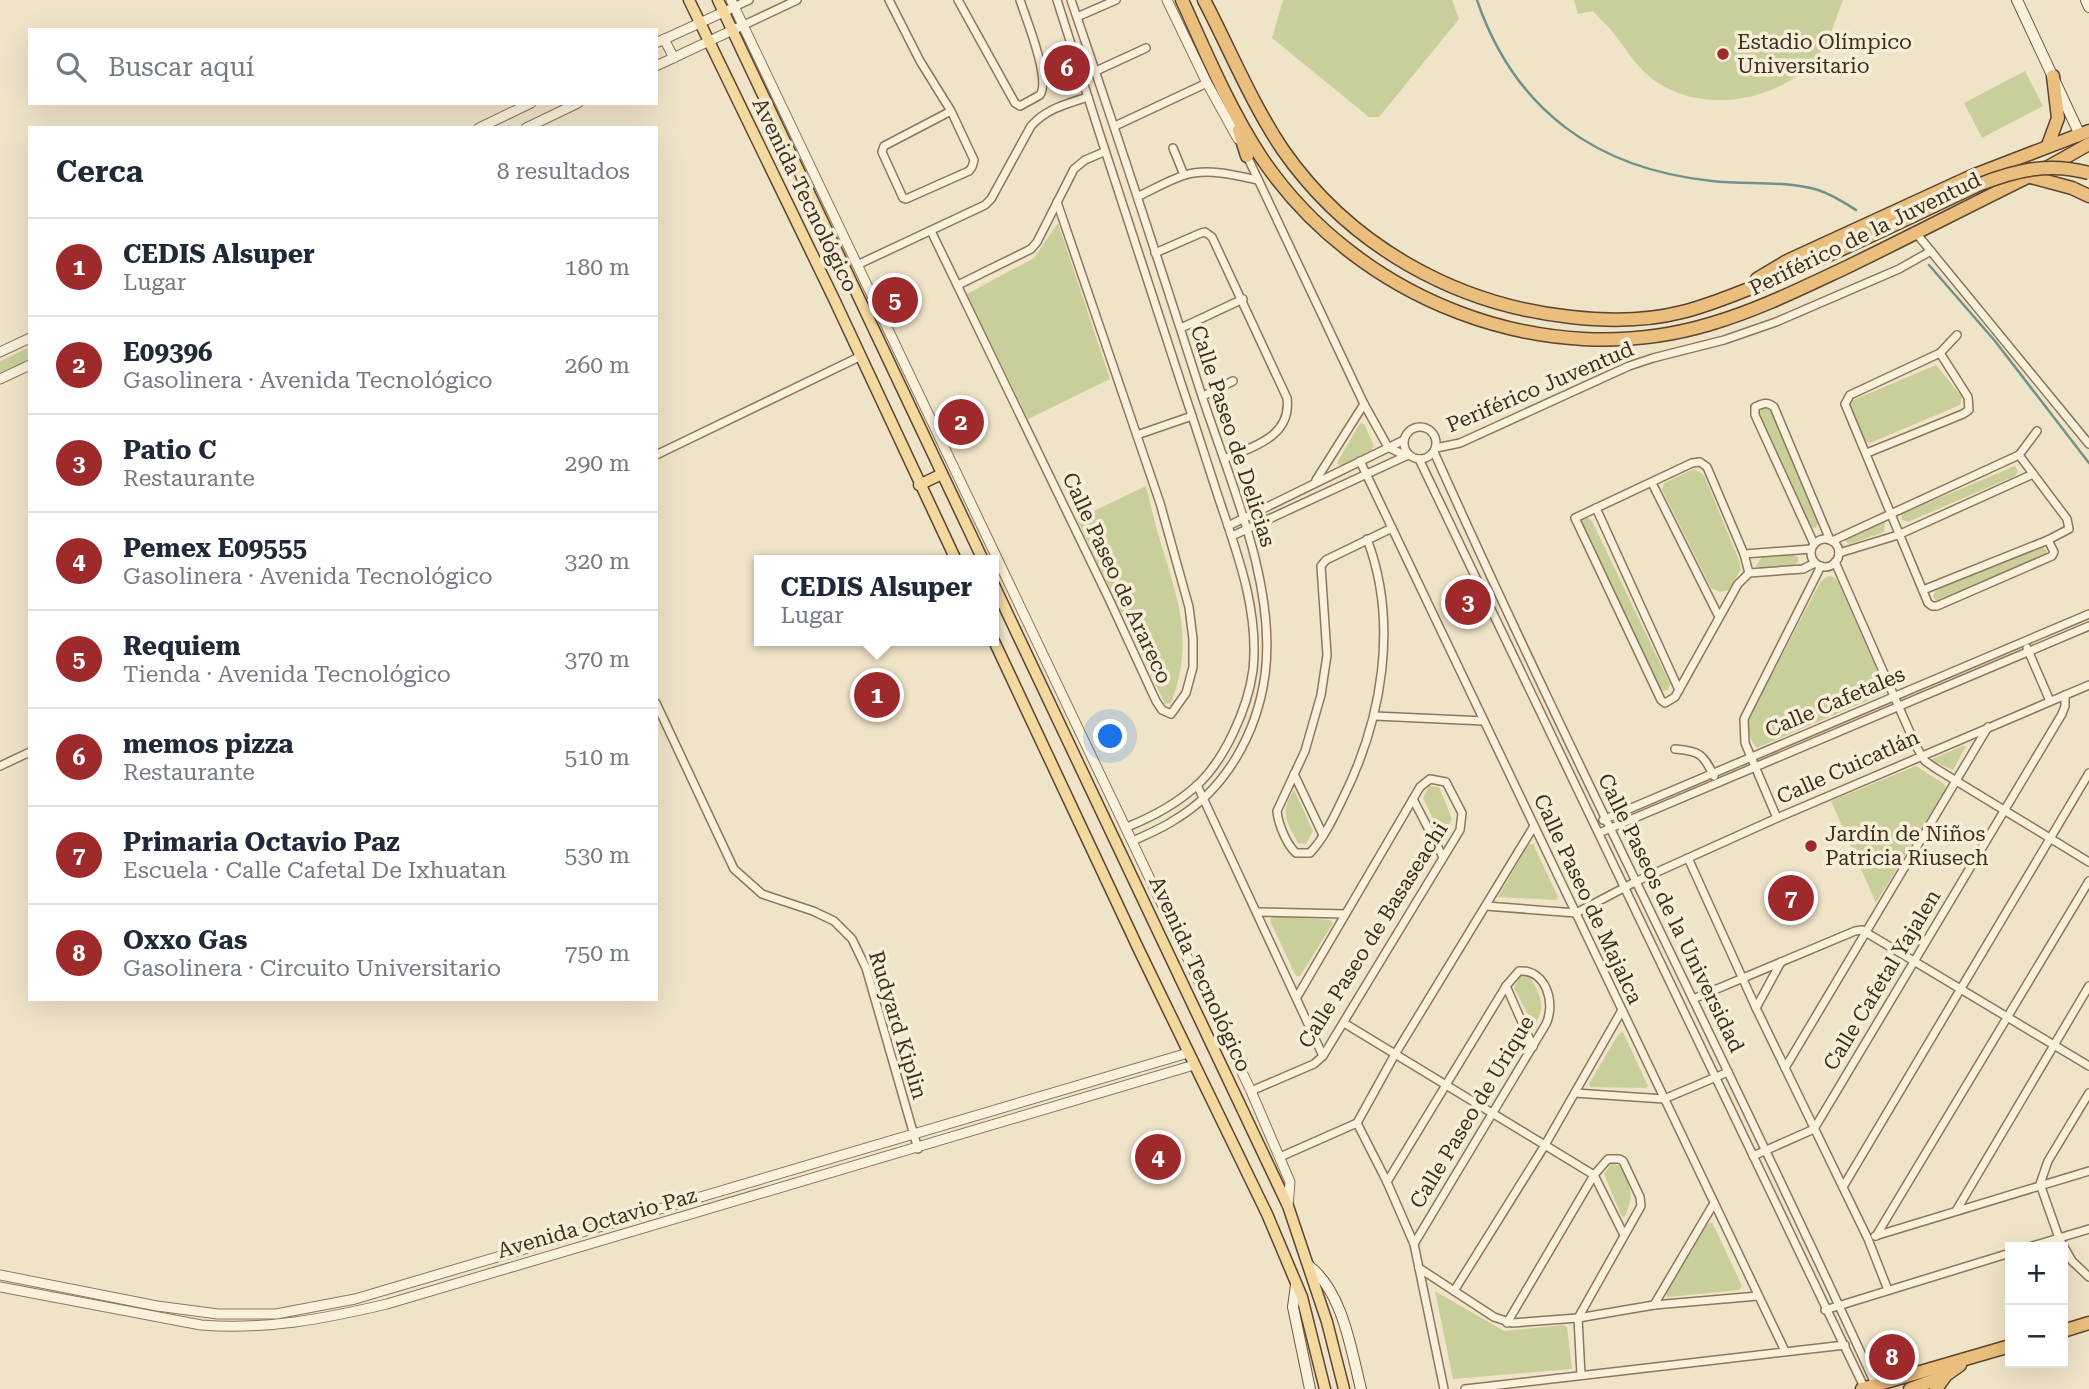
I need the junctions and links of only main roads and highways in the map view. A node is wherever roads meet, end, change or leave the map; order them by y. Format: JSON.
{"nodes":[{"id":1,"x":689,"y":0,"type":"edge"},
{"id":2,"x":718,"y":0,"type":"edge"},
{"id":3,"x":1182,"y":0,"type":"edge"},
{"id":4,"x":1204,"y":0,"type":"edge"},
{"id":5,"x":2017,"y":0,"type":"edge"},
{"id":6,"x":2086,"y":0,"type":"edge"},
{"id":7,"x":729,"y":6,"type":"edge"},
{"id":8,"x":2089,"y":7,"type":"edge"},
{"id":9,"x":2053,"y":76,"type":"junction"},
{"id":10,"x":1232,"y":107,"type":"junction"},
{"id":11,"x":2086,"y":142,"type":"edge"},
{"id":12,"x":2048,"y":145,"type":"junction"},
{"id":13,"x":1247,"y":156,"type":"road end"},
{"id":14,"x":2017,"y":157,"type":"junction"},
{"id":15,"x":2089,"y":173,"type":"edge"},
{"id":16,"x":2029,"y":176,"type":"junction"},
{"id":17,"x":2089,"y":196,"type":"edge"},
{"id":18,"x":1744,"y":291,"type":"junction"},
{"id":19,"x":942,"y":474,"type":"junction"},
{"id":20,"x":919,"y":485,"type":"junction"},
{"id":21,"x":954,"y":555,"type":"edge"},
{"id":22,"x":981,"y":555,"type":"edge"},
{"id":23,"x":999,"y":596,"type":"edge"},
{"id":24,"x":996,"y":646,"type":"edge"},
{"id":25,"x":1309,"y":1266,"type":"junction"},
{"id":26,"x":1296,"y":1285,"type":"junction"},
{"id":27,"x":2089,"y":1323,"type":"edge"},
{"id":28,"x":2068,"y":1329,"type":"edge"},
{"id":29,"x":2005,"y":1348,"type":"edge"},
{"id":30,"x":1965,"y":1360,"type":"junction"},
{"id":31,"x":1946,"y":1375,"type":"junction"},
{"id":32,"x":1869,"y":1388,"type":"edge"},
{"id":33,"x":1310,"y":1389,"type":"edge"},
{"id":34,"x":1325,"y":1389,"type":"edge"},
{"id":35,"x":1344,"y":1389,"type":"edge"},
{"id":36,"x":1361,"y":1389,"type":"edge"},
{"id":37,"x":1909,"y":1389,"type":"edge"},
{"id":38,"x":1936,"y":1389,"type":"edge"}],
"edges":[{"from":1,"to":20,"type":"main road","name":"Avenida Tecnológico"},
{"from":2,"to":7,"type":"main road","name":"Avenida Tecnológico"},
{"from":3,"to":10,"type":"highway","name":"Periférico de la Juventud"},
{"from":4,"to":18,"type":"highway","name":"Periférico de la Juventud"},
{"from":5,"to":9,"type":"main road"},
{"from":6,"to":8,"type":"main road"},
{"from":7,"to":19,"type":"main road","name":"Avenida Tecnológico"},
{"from":9,"to":11,"type":"main road"},
{"from":9,"to":12,"type":"highway"},
{"from":10,"to":13,"type":"highway"},
{"from":10,"to":16,"type":"highway","name":"Periférico de la Juventud"},
{"from":11,"to":12,"type":"highway"},
{"from":11,"to":16,"type":"highway","name":"Periférico de la Juventud","bridge":true},
{"from":12,"to":14,"type":"highway"},
{"from":14,"to":16,"type":"highway"},
{"from":14,"to":18,"type":"highway"},
{"from":15,"to":18,"type":"highway","bridge":true},
{"from":16,"to":17,"type":"highway"},
{"from":19,"to":20,"type":"main road"},
{"from":19,"to":22,"type":"main road","name":"Avenida Tecnológico"},
{"from":20,"to":21,"type":"main road","name":"Avenida Tecnológico"},
{"from":23,"to":25,"type":"main road","name":"Avenida Tecnológico"},
{"from":24,"to":26,"type":"main road","name":"Avenida Tecnológico"},
{"from":25,"to":35,"type":"main road","name":"Avenida Tecnológico"},
{"from":25,"to":36,"type":"main road"},
{"from":26,"to":33,"type":"main road"},
{"from":26,"to":34,"type":"main road","name":"Avenida Tecnológico"},
{"from":27,"to":28,"type":"highway"},
{"from":29,"to":30,"type":"highway"},
{"from":30,"to":31,"type":"highway"},
{"from":30,"to":32,"type":"highway"},
{"from":31,"to":37,"type":"highway"},
{"from":31,"to":38,"type":"highway"}]}
